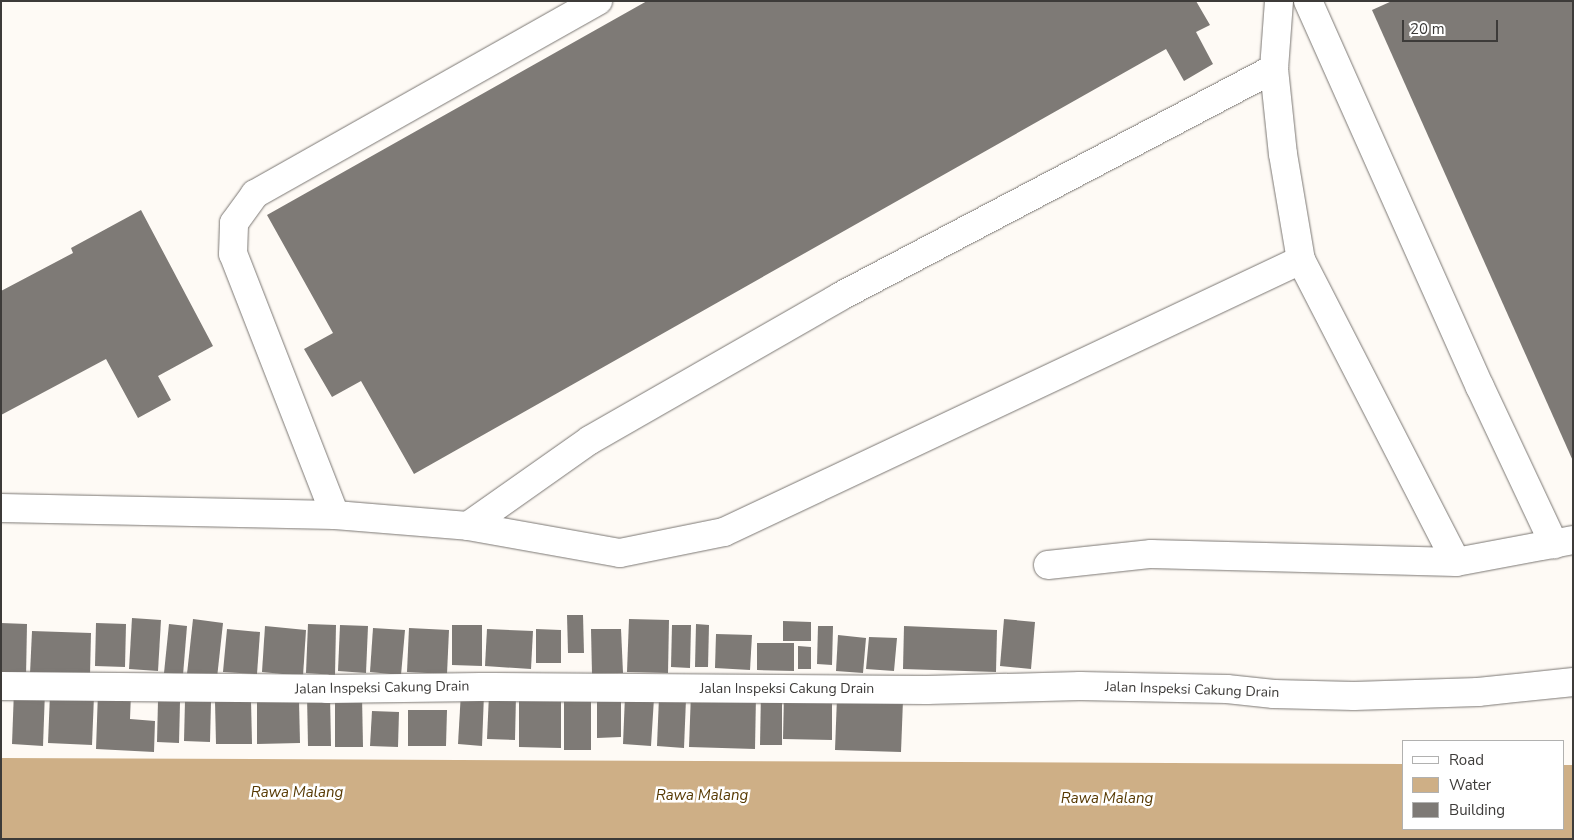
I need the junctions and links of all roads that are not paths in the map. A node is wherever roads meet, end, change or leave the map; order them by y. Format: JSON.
{"nodes":[{"id":1,"x":598,"y":1,"type":"edge"},
{"id":2,"x":1279,"y":1,"type":"edge"},
{"id":3,"x":1308,"y":1,"type":"edge"},
{"id":4,"x":1274,"y":69,"type":"junction"},
{"id":5,"x":1302,"y":260,"type":"junction"},
{"id":6,"x":1,"y":508,"type":"edge"},
{"id":7,"x":335,"y":515,"type":"junction"},
{"id":8,"x":468,"y":526,"type":"junction"},
{"id":9,"x":1563,"y":542,"type":"edge"},
{"id":10,"x":1456,"y":562,"type":"junction"},
{"id":11,"x":1048,"y":565,"type":"dead end"},
{"id":12,"x":1573,"y":682,"type":"edge"},
{"id":13,"x":1,"y":686,"type":"edge"}],
"edges":[{"from":1,"to":7,"type":"street"},
{"from":2,"to":4,"type":"street"},
{"from":3,"to":9,"type":"street"},
{"from":4,"to":5,"type":"street"},
{"from":4,"to":8,"type":"street"},
{"from":5,"to":8,"type":"street"},
{"from":5,"to":10,"type":"street"},
{"from":6,"to":7,"type":"street"},
{"from":7,"to":8,"type":"street"},
{"from":9,"to":10,"type":"street"},
{"from":10,"to":11,"type":"street"},
{"from":12,"to":13,"type":"street","name":"Jalan Inspeksi Cakung Drain"}]}
